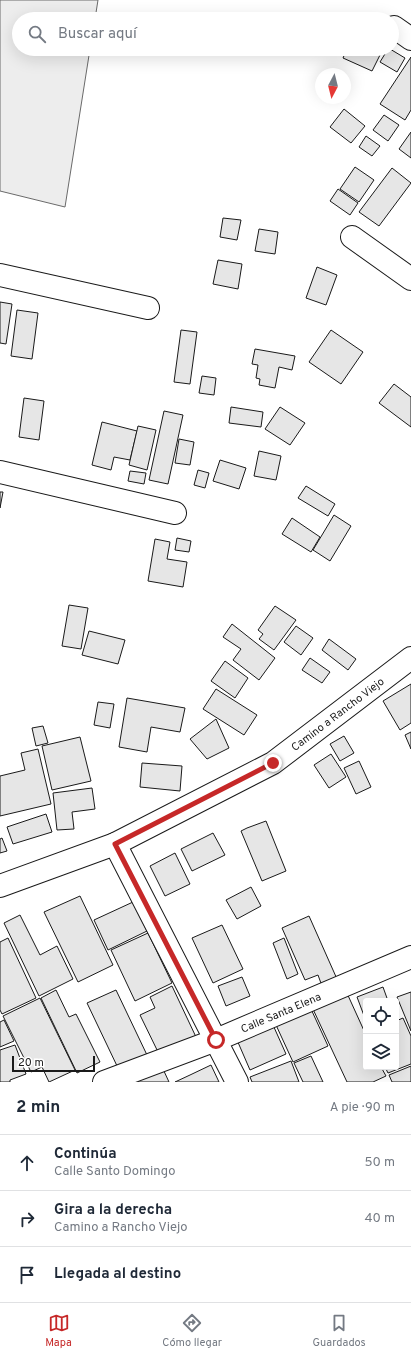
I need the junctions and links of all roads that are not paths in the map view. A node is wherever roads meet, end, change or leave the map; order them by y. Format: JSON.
{"nodes":[{"id":1,"x":399,"y":31,"type":"edge"},
{"id":2,"x":411,"y":39,"type":"edge"},
{"id":3,"x":352,"y":236,"type":"dead end"},
{"id":4,"x":0,"y":275,"type":"edge"},
{"id":5,"x":411,"y":279,"type":"edge"},
{"id":6,"x":148,"y":308,"type":"dead end"},
{"id":7,"x":0,"y":472,"type":"edge"},
{"id":8,"x":175,"y":513,"type":"dead end"},
{"id":9,"x":411,"y":658,"type":"edge"},
{"id":10,"x":115,"y":844,"type":"junction"},
{"id":11,"x":0,"y":886,"type":"edge"},
{"id":12,"x":411,"y":957,"type":"edge"},
{"id":13,"x":216,"y":1040,"type":"junction"},
{"id":14,"x":104,"y":1082,"type":"edge"},
{"id":15,"x":238,"y":1082,"type":"edge"}],
"edges":[{"from":1,"to":2,"type":"street"},
{"from":3,"to":5,"type":"street"},
{"from":4,"to":6,"type":"street"},
{"from":7,"to":8,"type":"street"},
{"from":9,"to":10,"type":"street","name":"Camino a Rancho Viejo"},
{"from":10,"to":11,"type":"street","name":"Camino a Rancho Viejo"},
{"from":10,"to":13,"type":"street"},
{"from":12,"to":13,"type":"street","name":"Calle Santa Elena"},
{"from":13,"to":14,"type":"street","name":"Calle Santa Elena"},
{"from":13,"to":15,"type":"street"}]}
